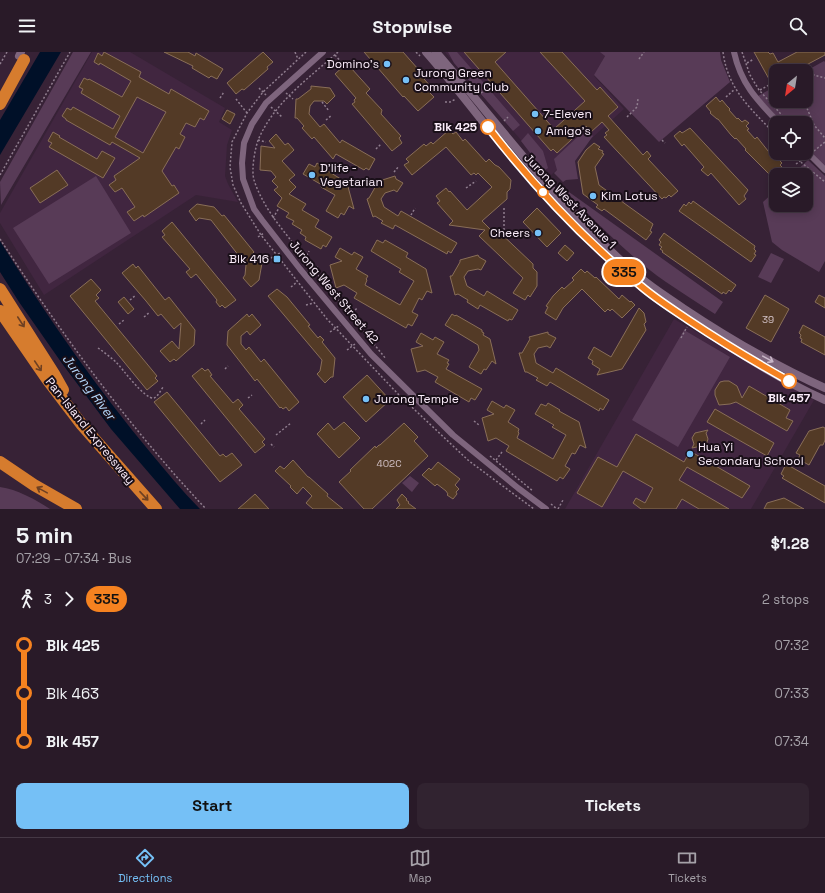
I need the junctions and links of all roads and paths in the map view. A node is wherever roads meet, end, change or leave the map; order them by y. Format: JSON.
{"nodes":[{"id":1,"x":70,"y":52,"type":"edge"},
{"id":2,"x":295,"y":52,"type":"edge"},
{"id":3,"x":306,"y":52,"type":"edge"},
{"id":4,"x":323,"y":52,"type":"edge"},
{"id":5,"x":338,"y":52,"type":"edge"},
{"id":6,"x":426,"y":52,"type":"edge"},
{"id":7,"x":436,"y":52,"type":"edge"},
{"id":8,"x":644,"y":52,"type":"edge"},
{"id":9,"x":723,"y":52,"type":"edge"},
{"id":10,"x":734,"y":52,"type":"edge"},
{"id":11,"x":742,"y":52,"type":"edge"},
{"id":12,"x":20,"y":54,"type":"edge"},
{"id":13,"x":335,"y":55,"type":"junction"},
{"id":14,"x":298,"y":59,"type":"junction"},
{"id":15,"x":639,"y":59,"type":"dead end"},
{"id":16,"x":754,"y":59,"type":"dead end"},
{"id":17,"x":748,"y":63,"type":"dead end"},
{"id":18,"x":0,"y":64,"type":"edge"},
{"id":19,"x":344,"y":65,"type":"dead end"},
{"id":20,"x":813,"y":76,"type":"edge"},
{"id":21,"x":825,"y":78,"type":"edge"},
{"id":22,"x":769,"y":85,"type":"edge"},
{"id":23,"x":0,"y":87,"type":"edge"},
{"id":24,"x":259,"y":88,"type":"dead end"},
{"id":25,"x":282,"y":89,"type":"junction"},
{"id":26,"x":486,"y":89,"type":"dead end"},
{"id":27,"x":735,"y":89,"type":"junction"},
{"id":28,"x":760,"y":90,"type":"dead end"},
{"id":29,"x":224,"y":92,"type":"dead end"},
{"id":30,"x":263,"y":92,"type":"junction"},
{"id":31,"x":480,"y":95,"type":"dead end"},
{"id":32,"x":289,"y":96,"type":"junction"},
{"id":33,"x":726,"y":97,"type":"dead end"},
{"id":34,"x":220,"y":98,"type":"dead end"},
{"id":35,"x":236,"y":99,"type":"dead end"},
{"id":36,"x":293,"y":99,"type":"dead end"},
{"id":37,"x":457,"y":99,"type":"dead end"},
{"id":38,"x":638,"y":99,"type":"dead end"},
{"id":39,"x":268,"y":102,"type":"junction"},
{"id":40,"x":322,"y":102,"type":"dead end"},
{"id":41,"x":445,"y":102,"type":"dead end"},
{"id":42,"x":0,"y":104,"type":"edge"},
{"id":43,"x":807,"y":108,"type":"edge"},
{"id":44,"x":275,"y":111,"type":"junction"},
{"id":45,"x":328,"y":111,"type":"dead end"},
{"id":46,"x":247,"y":113,"type":"junction"},
{"id":47,"x":332,"y":115,"type":"dead end"},
{"id":48,"x":773,"y":116,"type":"edge"},
{"id":49,"x":783,"y":116,"type":"edge"},
{"id":50,"x":282,"y":117,"type":"dead end"},
{"id":51,"x":508,"y":117,"type":"dead end"},
{"id":52,"x":627,"y":117,"type":"dead end"},
{"id":53,"x":326,"y":120,"type":"dead end"},
{"id":54,"x":502,"y":122,"type":"dead end"},
{"id":55,"x":769,"y":128,"type":"edge"},
{"id":56,"x":825,"y":138,"type":"edge"},
{"id":57,"x":258,"y":140,"type":"junction"},
{"id":58,"x":662,"y":140,"type":"dead end"},
{"id":59,"x":266,"y":142,"type":"dead end"},
{"id":60,"x":825,"y":142,"type":"edge"},
{"id":61,"x":381,"y":144,"type":"dead end"},
{"id":62,"x":665,"y":144,"type":"dead end"},
{"id":63,"x":376,"y":149,"type":"dead end"},
{"id":64,"x":813,"y":150,"type":"edge"},
{"id":65,"x":813,"y":158,"type":"edge"},
{"id":66,"x":800,"y":160,"type":"joint"},
{"id":67,"x":796,"y":164,"type":"dead end"},
{"id":68,"x":399,"y":166,"type":"dead end"},
{"id":69,"x":825,"y":170,"type":"edge"},
{"id":70,"x":394,"y":172,"type":"dead end"},
{"id":71,"x":0,"y":175,"type":"edge"},
{"id":72,"x":476,"y":181,"type":"dead end"},
{"id":73,"x":825,"y":182,"type":"edge"},
{"id":74,"x":466,"y":188,"type":"dead end"},
{"id":75,"x":279,"y":208,"type":"dead end"},
{"id":76,"x":415,"y":208,"type":"dead end"},
{"id":77,"x":504,"y":208,"type":"dead end"},
{"id":78,"x":411,"y":215,"type":"dead end"},
{"id":79,"x":273,"y":218,"type":"junction"},
{"id":80,"x":504,"y":230,"type":"dead end"},
{"id":81,"x":0,"y":239,"type":"edge"},
{"id":82,"x":284,"y":249,"type":"junction"},
{"id":83,"x":309,"y":251,"type":"dead end"},
{"id":84,"x":276,"y":256,"type":"junction"},
{"id":85,"x":271,"y":258,"type":"dead end"},
{"id":86,"x":305,"y":259,"type":"junction"},
{"id":87,"x":319,"y":266,"type":"dead end"},
{"id":88,"x":313,"y":270,"type":"junction"},
{"id":89,"x":326,"y":280,"type":"dead end"},
{"id":90,"x":297,"y":282,"type":"junction"},
{"id":91,"x":324,"y":283,"type":"junction"},
{"id":92,"x":291,"y":286,"type":"dead end"},
{"id":93,"x":0,"y":289,"type":"edge"},
{"id":94,"x":136,"y":295,"type":"dead end"},
{"id":95,"x":130,"y":300,"type":"dead end"},
{"id":96,"x":314,"y":303,"type":"junction"},
{"id":97,"x":306,"y":305,"type":"dead end"},
{"id":98,"x":0,"y":311,"type":"edge"},
{"id":99,"x":150,"y":312,"type":"dead end"},
{"id":100,"x":144,"y":317,"type":"dead end"},
{"id":101,"x":124,"y":320,"type":"dead end"},
{"id":102,"x":119,"y":324,"type":"dead end"},
{"id":103,"x":688,"y":325,"type":"dead end"},
{"id":104,"x":681,"y":338,"type":"dead end"},
{"id":105,"x":98,"y":348,"type":"dead end"},
{"id":106,"x":390,"y":364,"type":"dead end"},
{"id":107,"x":228,"y":366,"type":"dead end"},
{"id":108,"x":225,"y":370,"type":"dead end"},
{"id":109,"x":164,"y":386,"type":"dead end"},
{"id":110,"x":825,"y":388,"type":"edge"},
{"id":111,"x":252,"y":395,"type":"dead end"},
{"id":112,"x":248,"y":398,"type":"dead end"},
{"id":113,"x":825,"y":400,"type":"edge"},
{"id":114,"x":206,"y":420,"type":"dead end"},
{"id":115,"x":474,"y":421,"type":"dead end"},
{"id":116,"x":291,"y":423,"type":"dead end"},
{"id":117,"x":201,"y":424,"type":"dead end"},
{"id":118,"x":82,"y":425,"type":"junction"},
{"id":119,"x":479,"y":425,"type":"dead end"},
{"id":120,"x":276,"y":435,"type":"dead end"},
{"id":121,"x":271,"y":444,"type":"dead end"},
{"id":122,"x":274,"y":447,"type":"dead end"},
{"id":123,"x":502,"y":452,"type":"dead end"},
{"id":124,"x":490,"y":456,"type":"dead end"},
{"id":125,"x":496,"y":460,"type":"junction"},
{"id":126,"x":0,"y":462,"type":"edge"},
{"id":127,"x":537,"y":494,"type":"dead end"},
{"id":128,"x":564,"y":500,"type":"dead end"},
{"id":129,"x":547,"y":501,"type":"dead end"},
{"id":130,"x":76,"y":509,"type":"edge"},
{"id":131,"x":156,"y":509,"type":"edge"},
{"id":132,"x":206,"y":509,"type":"edge"},
{"id":133,"x":534,"y":509,"type":"edge"},
{"id":134,"x":546,"y":509,"type":"edge"},
{"id":135,"x":557,"y":509,"type":"edge"}],
"edges":[{"from":1,"to":71,"type":"path"},
{"from":2,"to":14,"type":"path"},
{"from":3,"to":14,"type":"path"},
{"from":4,"to":25,"type":"street","name":"Jurong West Street 42"},
{"from":5,"to":13,"type":"path"},
{"from":6,"to":113,"type":"street","name":"Jurong West Avenue 1"},
{"from":7,"to":110,"type":"street","name":"Jurong West Avenue 1","one_way":true},
{"from":8,"to":15,"type":"path"},
{"from":9,"to":27,"type":"path"},
{"from":10,"to":48,"type":"street"},
{"from":11,"to":49,"type":"path"},
{"from":12,"to":18,"type":"path"},
{"from":12,"to":23,"type":"highway"},
{"from":12,"to":42,"type":"highway"},
{"from":13,"to":19,"type":"path"},
{"from":13,"to":32,"type":"path"},
{"from":14,"to":30,"type":"path"},
{"from":16,"to":17,"type":"path"},
{"from":20,"to":21,"type":"path"},
{"from":22,"to":28,"type":"path"},
{"from":24,"to":30,"type":"path"},
{"from":25,"to":32,"type":"path"},
{"from":25,"to":39,"type":"street","name":"Jurong West Street 42"},
{"from":26,"to":31,"type":"path"},
{"from":27,"to":33,"type":"path"},
{"from":27,"to":55,"type":"path"},
{"from":29,"to":34,"type":"path"},
{"from":30,"to":39,"type":"path"},
{"from":30,"to":46,"type":"path"},
{"from":32,"to":36,"type":"path"},
{"from":32,"to":44,"type":"path"},
{"from":35,"to":46,"type":"path"},
{"from":37,"to":41,"type":"path"},
{"from":38,"to":52,"type":"path"},
{"from":39,"to":44,"type":"path"},
{"from":39,"to":82,"type":"street","name":"Jurong West Street 42"},
{"from":40,"to":45,"type":"path"},
{"from":43,"to":56,"type":"path"},
{"from":44,"to":50,"type":"path"},
{"from":44,"to":57,"type":"path"},
{"from":46,"to":84,"type":"path"},
{"from":47,"to":53,"type":"path"},
{"from":51,"to":54,"type":"path"},
{"from":57,"to":59,"type":"path"},
{"from":57,"to":79,"type":"path"},
{"from":58,"to":62,"type":"path"},
{"from":60,"to":64,"type":"path"},
{"from":61,"to":63,"type":"path"},
{"from":65,"to":69,"type":"street"},
{"from":66,"to":67,"type":"path"},
{"from":66,"to":73,"type":"path"},
{"from":68,"to":70,"type":"path"},
{"from":72,"to":74,"type":"path"},
{"from":75,"to":79,"type":"path"},
{"from":76,"to":78,"type":"path"},
{"from":77,"to":80,"type":"path"},
{"from":79,"to":86,"type":"path"},
{"from":81,"to":132,"type":"path"},
{"from":82,"to":84,"type":"path"},
{"from":82,"to":134,"type":"street","name":"Jurong West Street 42"},
{"from":83,"to":86,"type":"path"},
{"from":84,"to":85,"type":"path"},
{"from":84,"to":90,"type":"path"},
{"from":86,"to":88,"type":"path"},
{"from":87,"to":88,"type":"path"},
{"from":88,"to":91,"type":"path"},
{"from":89,"to":91,"type":"path"},
{"from":90,"to":92,"type":"path"},
{"from":90,"to":96,"type":"path"},
{"from":91,"to":106,"type":"path"},
{"from":93,"to":118,"type":"highway","one_way":true},
{"from":94,"to":95,"type":"path"},
{"from":96,"to":97,"type":"path"},
{"from":96,"to":133,"type":"path"},
{"from":98,"to":118,"type":"highway","name":"Pan-Island Expressway","one_way":true},
{"from":99,"to":100,"type":"path"},
{"from":101,"to":102,"type":"path"},
{"from":103,"to":104,"type":"path"},
{"from":105,"to":109,"type":"path"},
{"from":107,"to":108,"type":"path"},
{"from":111,"to":112,"type":"path"},
{"from":114,"to":117,"type":"path"},
{"from":115,"to":119,"type":"path"},
{"from":116,"to":120,"type":"path"},
{"from":118,"to":131,"type":"highway","name":"Pan-Island Expressway","one_way":true},
{"from":121,"to":122,"type":"path"},
{"from":123,"to":125,"type":"path"},
{"from":124,"to":125,"type":"path"},
{"from":125,"to":127,"type":"path"},
{"from":130,"to":126,"type":"highway","one_way":true},
{"from":128,"to":135,"type":"path"},
{"from":129,"to":135,"type":"path"}]}
